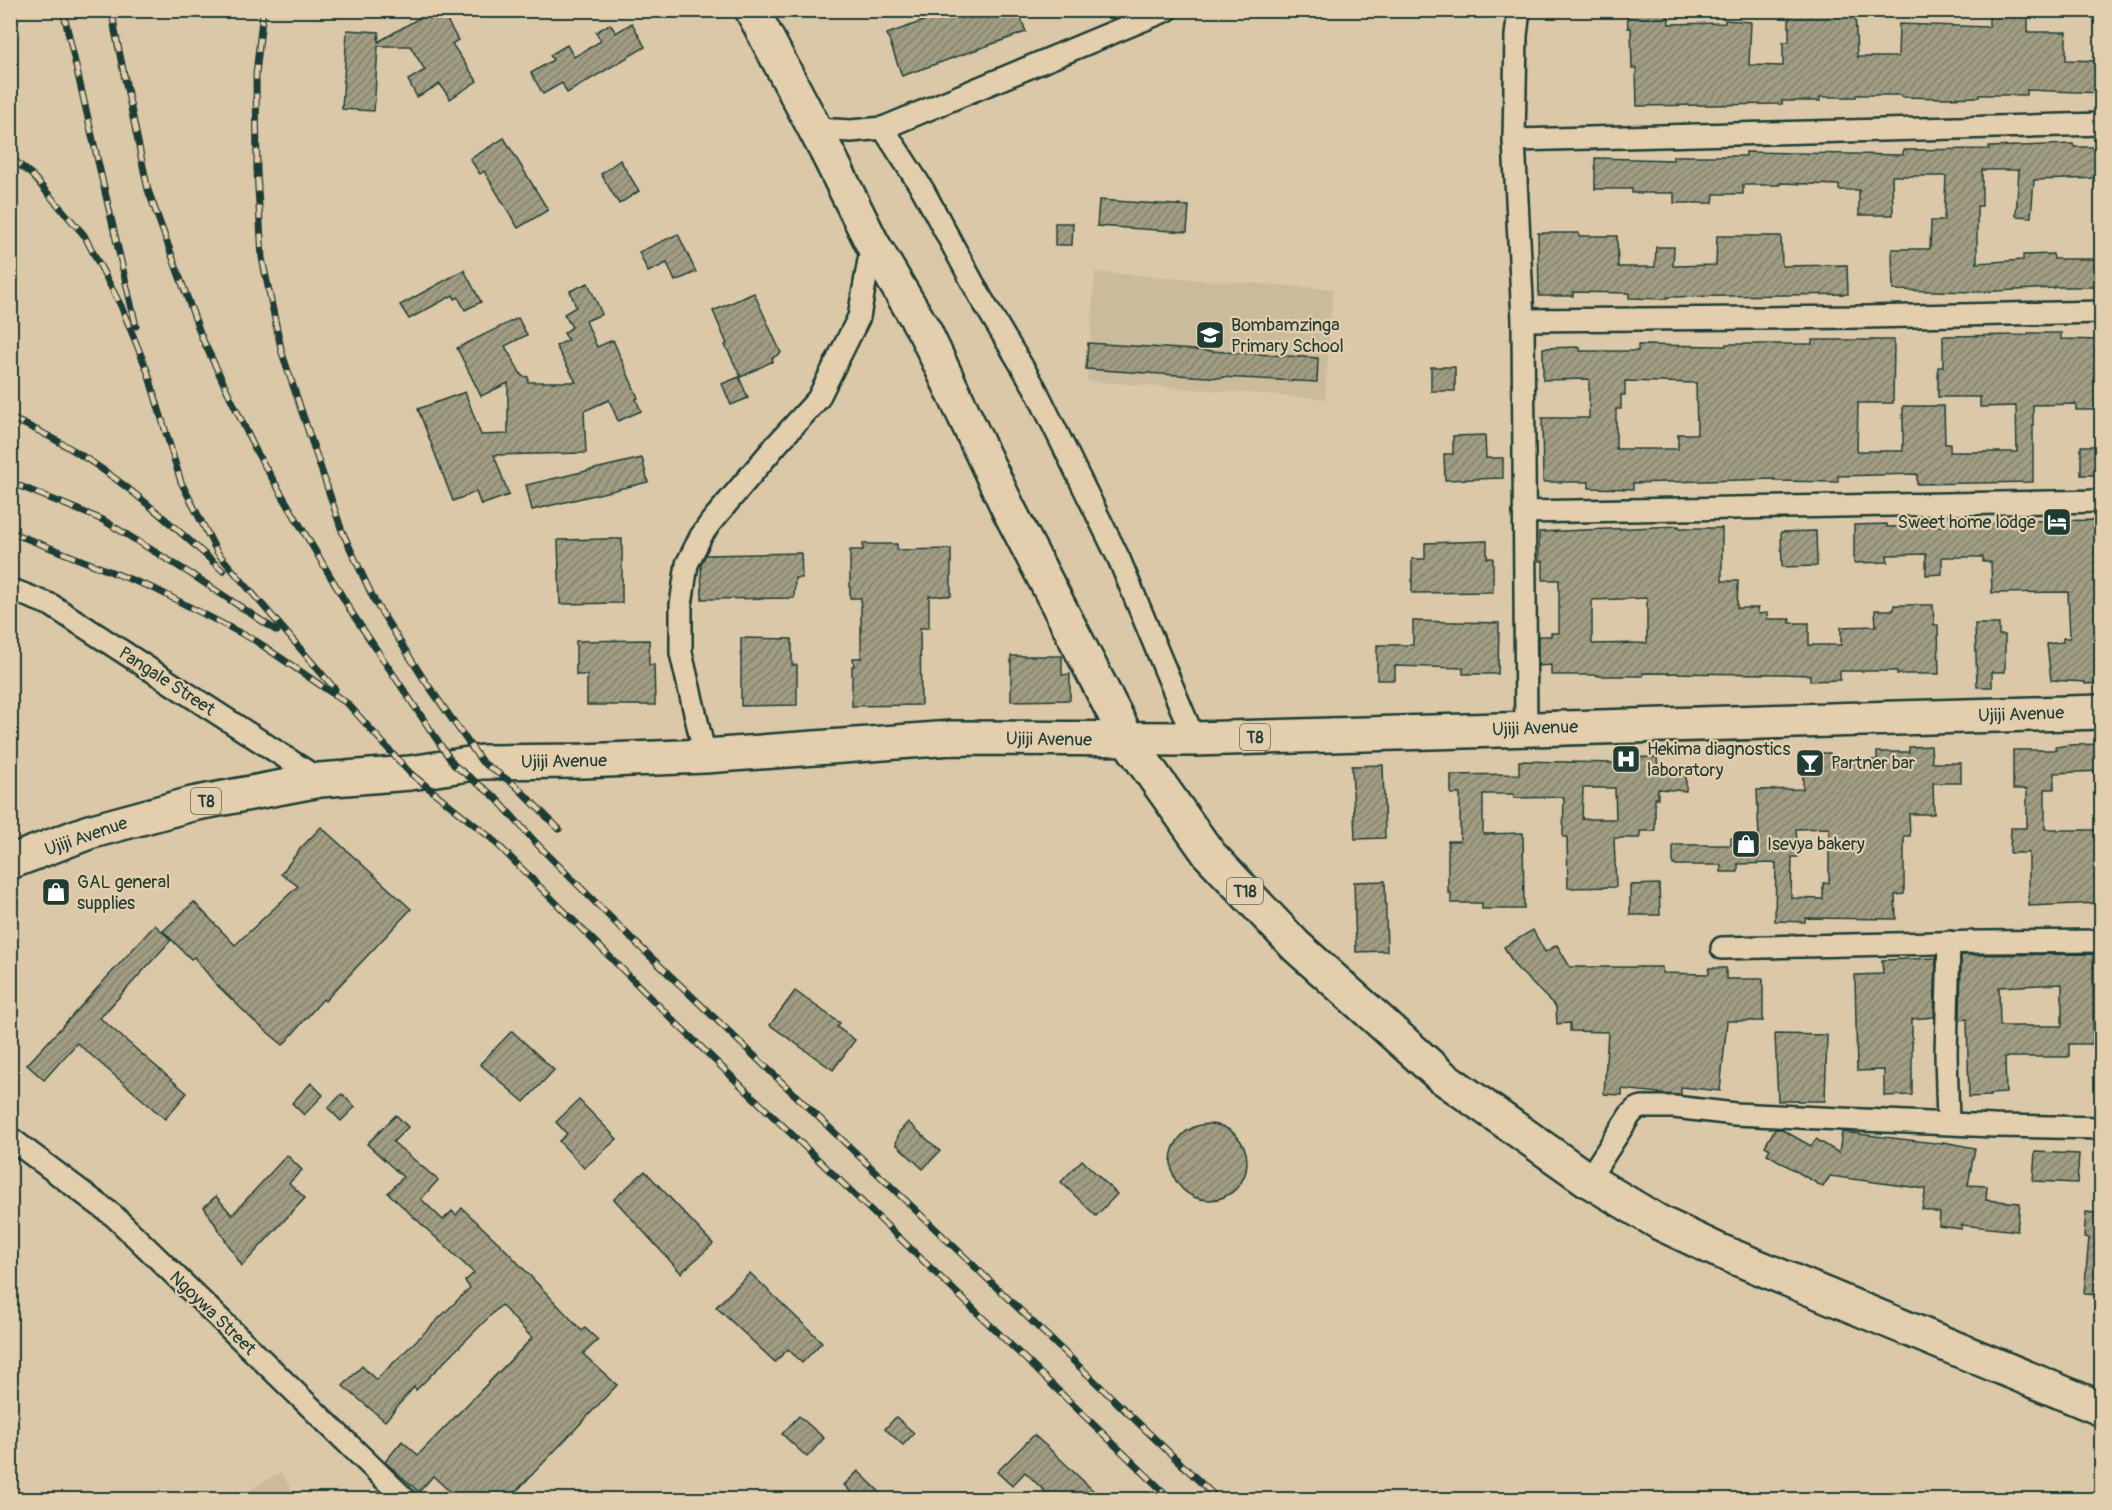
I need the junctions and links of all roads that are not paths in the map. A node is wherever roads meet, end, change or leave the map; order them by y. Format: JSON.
{"nodes":[{"id":1,"x":752,"y":10,"type":"edge"},
{"id":2,"x":1167,"y":10,"type":"edge"},
{"id":3,"x":1519,"y":10,"type":"edge"},
{"id":4,"x":2102,"y":124,"type":"edge"},
{"id":5,"x":815,"y":129,"type":"junction"},
{"id":6,"x":883,"y":129,"type":"junction"},
{"id":7,"x":1514,"y":140,"type":"junction"},
{"id":8,"x":872,"y":243,"type":"junction"},
{"id":9,"x":2102,"y":312,"type":"edge"},
{"id":10,"x":1523,"y":320,"type":"junction"},
{"id":11,"x":2102,"y":501,"type":"edge"},
{"id":12,"x":1524,"y":512,"type":"junction"},
{"id":13,"x":10,"y":589,"type":"edge"},
{"id":14,"x":2102,"y":712,"type":"edge"},
{"id":15,"x":1526,"y":729,"type":"junction"},
{"id":16,"x":1194,"y":739,"type":"junction"},
{"id":17,"x":1128,"y":740,"type":"junction"},
{"id":18,"x":705,"y":756,"type":"junction"},
{"id":19,"x":320,"y":780,"type":"junction"},
{"id":20,"x":10,"y":862,"type":"edge"},
{"id":21,"x":2102,"y":941,"type":"edge"},
{"id":22,"x":1949,"y":942,"type":"junction"},
{"id":23,"x":1722,"y":948,"type":"dead end"},
{"id":24,"x":1948,"y":1124,"type":"junction"},
{"id":25,"x":2102,"y":1128,"type":"edge"},
{"id":26,"x":10,"y":1137,"type":"edge"},
{"id":27,"x":1588,"y":1180,"type":"junction"},
{"id":28,"x":2102,"y":1409,"type":"edge"},
{"id":29,"x":406,"y":1500,"type":"edge"}],
"edges":[{"from":1,"to":5,"type":"highway","number":"T18"},
{"from":2,"to":6,"type":"street"},
{"from":3,"to":7,"type":"street"},
{"from":4,"to":7,"type":"street"},
{"from":5,"to":6,"type":"street"},
{"from":5,"to":8,"type":"highway","number":"T18"},
{"from":6,"to":16,"type":"street"},
{"from":7,"to":10,"type":"street"},
{"from":8,"to":17,"type":"highway","number":"T18"},
{"from":8,"to":18,"type":"street"},
{"from":9,"to":10,"type":"street"},
{"from":10,"to":12,"type":"street"},
{"from":11,"to":12,"type":"street"},
{"from":12,"to":15,"type":"street"},
{"from":13,"to":19,"type":"street","name":"Pangale Street"},
{"from":14,"to":15,"type":"highway","name":"Ujiji Avenue","number":"T8"},
{"from":15,"to":16,"type":"highway","name":"Ujiji Avenue","number":"T8"},
{"from":16,"to":17,"type":"highway","name":"Ujiji Avenue","number":"T8"},
{"from":17,"to":18,"type":"highway","name":"Ujiji Avenue","number":"T8"},
{"from":17,"to":27,"type":"highway","number":"T18"},
{"from":18,"to":19,"type":"highway","name":"Ujiji Avenue","number":"T8"},
{"from":19,"to":20,"type":"highway","name":"Ujiji Avenue","number":"T8"},
{"from":21,"to":22,"type":"street"},
{"from":22,"to":23,"type":"street"},
{"from":22,"to":24,"type":"street"},
{"from":24,"to":25,"type":"street"},
{"from":24,"to":27,"type":"street"},
{"from":26,"to":29,"type":"street","name":"Ngoywa Street"},
{"from":27,"to":28,"type":"highway","number":"T18"}]}
